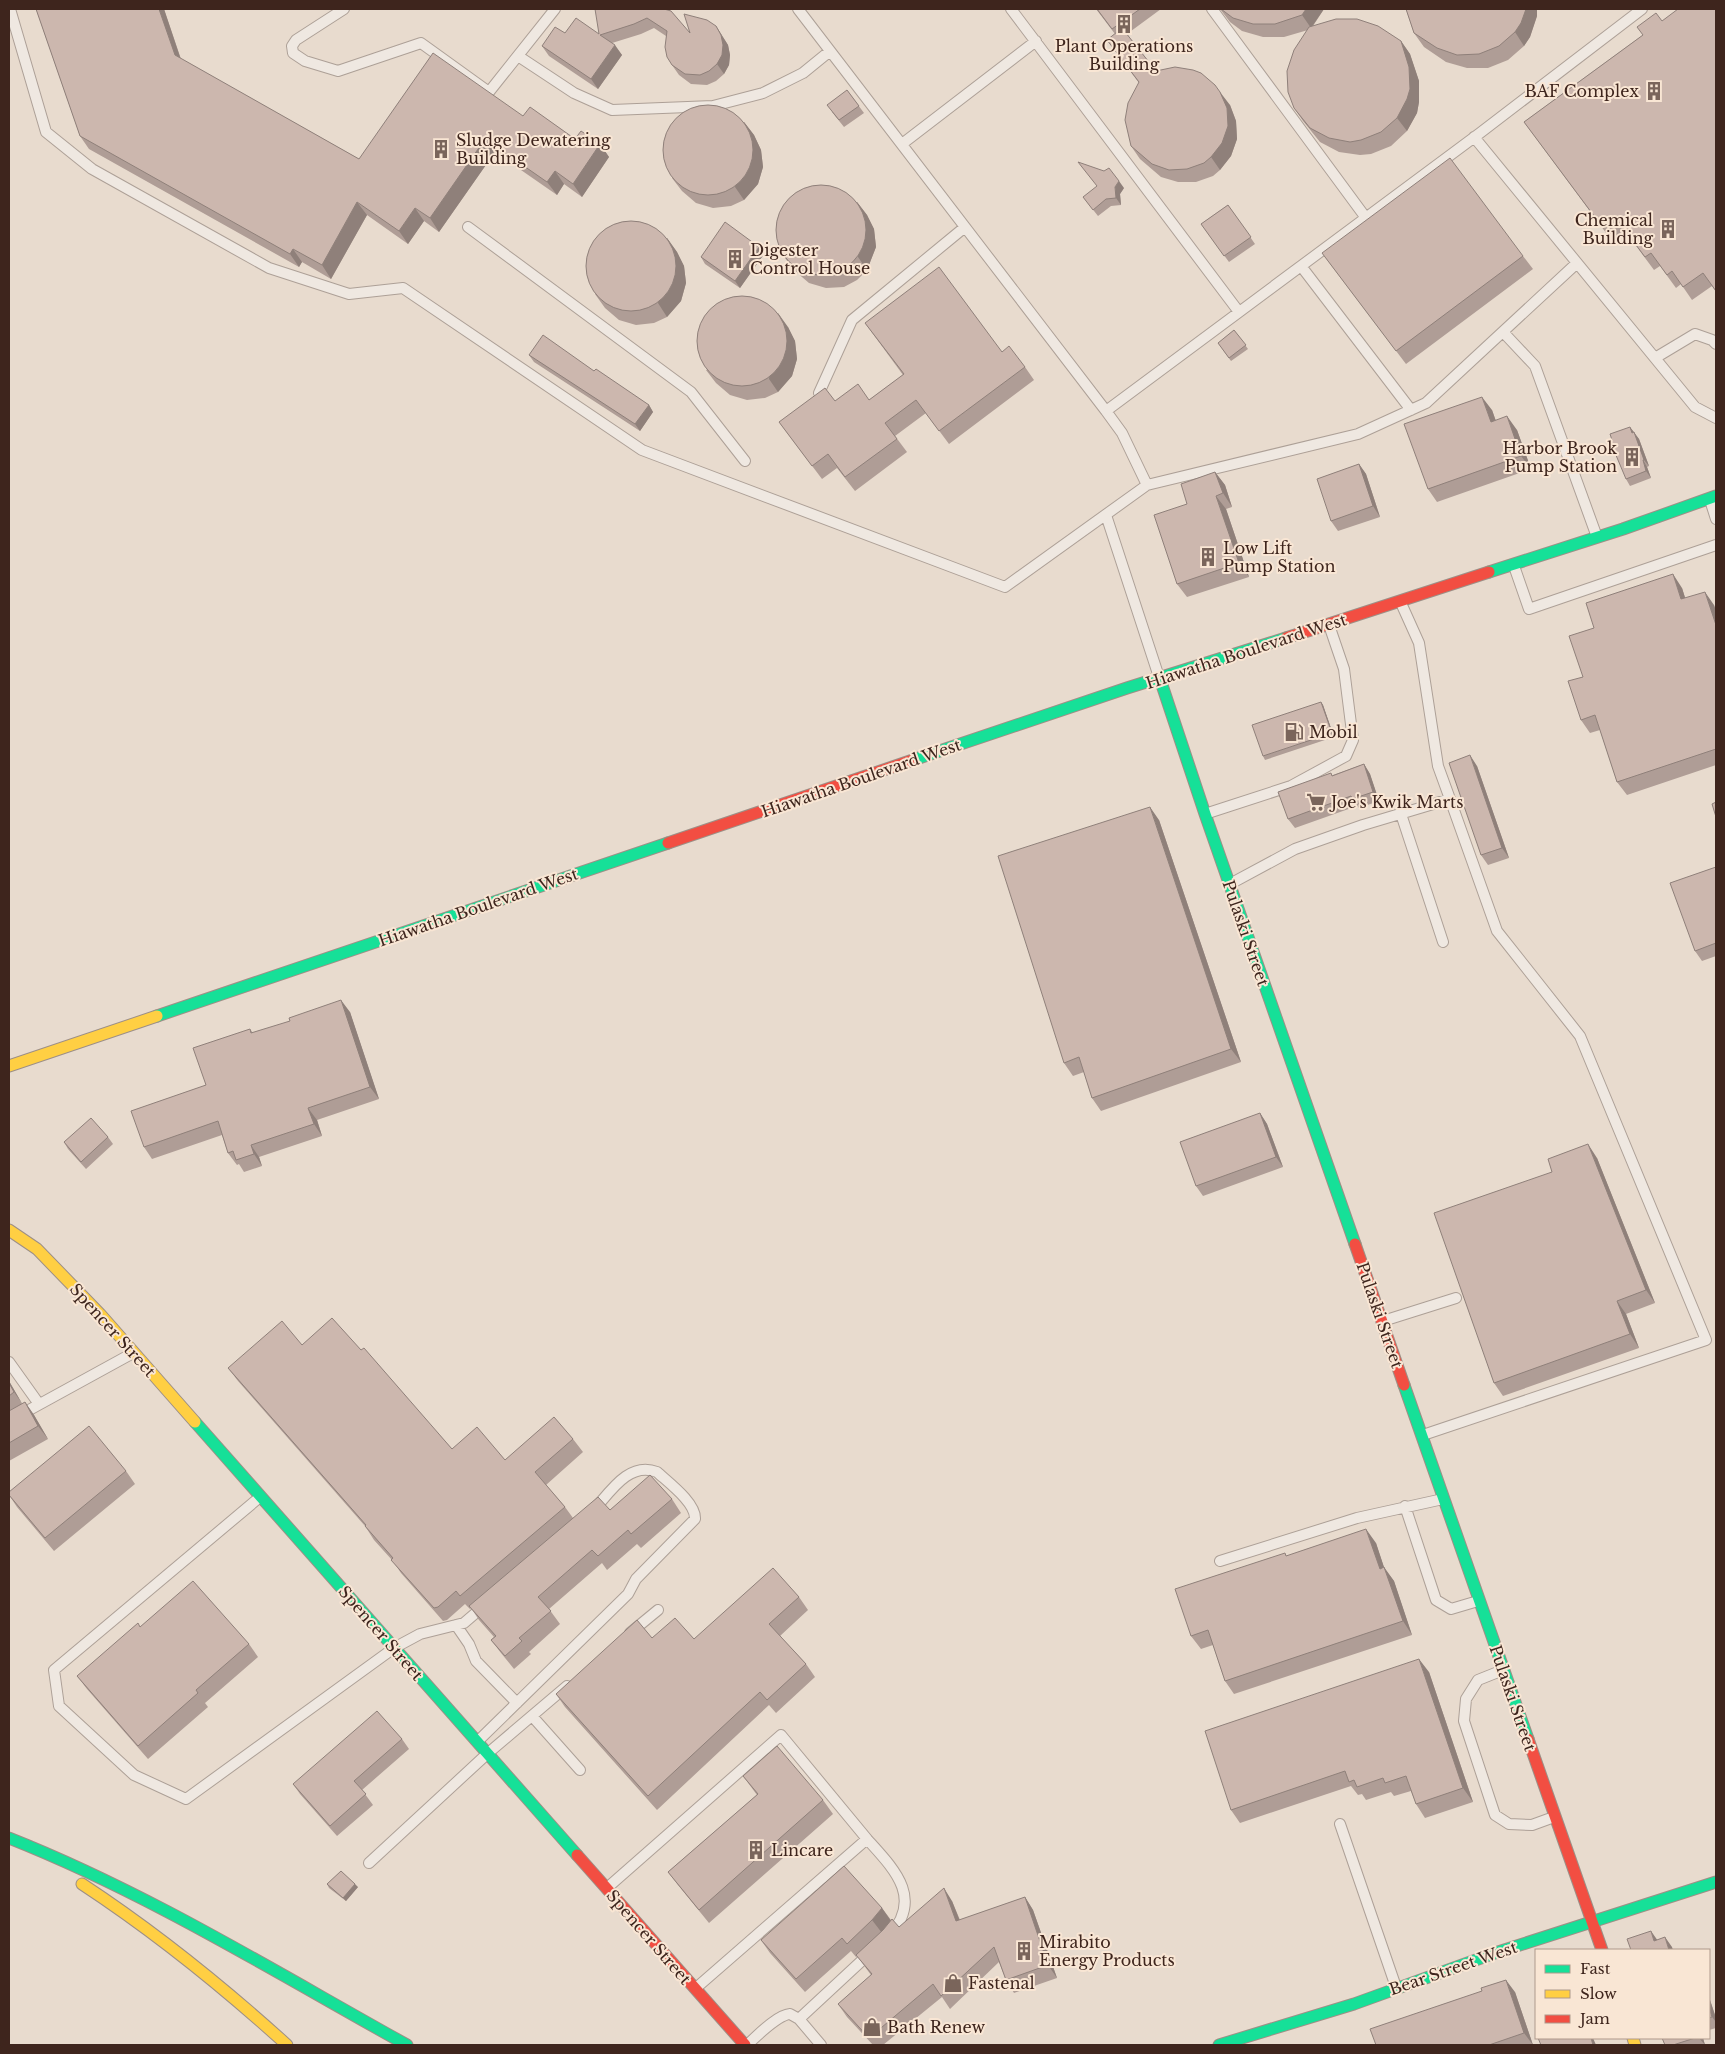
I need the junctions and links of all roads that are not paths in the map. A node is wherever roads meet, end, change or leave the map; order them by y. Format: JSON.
{"nodes":[{"id":1,"x":10,"y":9,"type":"edge"},
{"id":2,"x":344,"y":9,"type":"edge"},
{"id":3,"x":555,"y":9,"type":"edge"},
{"id":4,"x":798,"y":9,"type":"edge"},
{"id":5,"x":1212,"y":9,"type":"edge"},
{"id":6,"x":1642,"y":9,"type":"edge"},
{"id":7,"x":1015,"y":10,"type":"edge"},
{"id":8,"x":1036,"y":41,"type":"junction"},
{"id":9,"x":830,"y":51,"type":"junction"},
{"id":10,"x":518,"y":56,"type":"junction"},
{"id":11,"x":1474,"y":137,"type":"junction"},
{"id":12,"x":902,"y":144,"type":"junction"},
{"id":13,"x":1366,"y":218,"type":"junction"},
{"id":14,"x":468,"y":227,"type":"dead end"},
{"id":15,"x":965,"y":227,"type":"junction"},
{"id":16,"x":1577,"y":263,"type":"junction"},
{"id":17,"x":1301,"y":266,"type":"junction"},
{"id":18,"x":1239,"y":312,"type":"junction"},
{"id":19,"x":1503,"y":332,"type":"junction"},
{"id":20,"x":1716,"y":344,"type":"edge"},
{"id":21,"x":1655,"y":358,"type":"junction"},
{"id":22,"x":819,"y":393,"type":"edge"},
{"id":23,"x":1411,"y":410,"type":"junction"},
{"id":24,"x":1106,"y":411,"type":"junction"},
{"id":25,"x":1716,"y":418,"type":"edge"},
{"id":26,"x":745,"y":461,"type":"dead end"},
{"id":27,"x":1147,"y":484,"type":"junction"},
{"id":28,"x":1713,"y":497,"type":"edge"},
{"id":29,"x":1106,"y":514,"type":"junction"},
{"id":30,"x":1716,"y":519,"type":"edge"},
{"id":31,"x":1597,"y":538,"type":"junction"},
{"id":32,"x":1716,"y":545,"type":"edge"},
{"id":33,"x":1513,"y":565,"type":"junction"},
{"id":34,"x":1400,"y":601,"type":"junction"},
{"id":35,"x":1329,"y":624,"type":"junction"},
{"id":36,"x":1160,"y":679,"type":"junction"},
{"id":37,"x":1450,"y":799,"type":"junction"},
{"id":38,"x":1204,"y":814,"type":"junction"},
{"id":39,"x":1401,"y":814,"type":"junction"},
{"id":40,"x":1229,"y":884,"type":"junction"},
{"id":41,"x":1443,"y":942,"type":"dead end"},
{"id":42,"x":9,"y":1052,"type":"edge"},
{"id":43,"x":10,"y":1066,"type":"edge"},
{"id":44,"x":9,"y":1230,"type":"edge"},
{"id":45,"x":1456,"y":1298,"type":"edge"},
{"id":46,"x":1382,"y":1321,"type":"junction"},
{"id":47,"x":134,"y":1353,"type":"junction"},
{"id":48,"x":9,"y":1362,"type":"edge"},
{"id":49,"x":40,"y":1404,"type":"junction"},
{"id":50,"x":9,"y":1421,"type":"edge"},
{"id":51,"x":1422,"y":1435,"type":"junction"},
{"id":52,"x":260,"y":1497,"type":"junction"},
{"id":53,"x":1444,"y":1498,"type":"junction"},
{"id":54,"x":1405,"y":1506,"type":"junction"},
{"id":55,"x":587,"y":1517,"type":"edge"},
{"id":56,"x":1220,"y":1561,"type":"dead end"},
{"id":57,"x":494,"y":1598,"type":"edge"},
{"id":58,"x":1480,"y":1601,"type":"junction"},
{"id":59,"x":658,"y":1610,"type":"dead end"},
{"id":60,"x":456,"y":1625,"type":"junction"},
{"id":61,"x":621,"y":1641,"type":"edge"},
{"id":62,"x":394,"y":1648,"type":"junction"},
{"id":63,"x":1504,"y":1670,"type":"junction"},
{"id":64,"x":576,"y":1678,"type":"edge"},
{"id":65,"x":517,"y":1704,"type":"junction"},
{"id":66,"x":532,"y":1716,"type":"junction"},
{"id":67,"x":477,"y":1742,"type":"junction"},
{"id":68,"x":487,"y":1754,"type":"junction"},
{"id":69,"x":580,"y":1770,"type":"dead end"},
{"id":70,"x":1555,"y":1817,"type":"junction"},
{"id":71,"x":1340,"y":1824,"type":"dead end"},
{"id":72,"x":867,"y":1839,"type":"junction"},
{"id":73,"x":9,"y":1840,"type":"edge"},
{"id":74,"x":369,"y":1863,"type":"dead end"},
{"id":75,"x":1716,"y":1882,"type":"edge"},
{"id":76,"x":607,"y":1889,"type":"junction"},
{"id":77,"x":1592,"y":1922,"type":"junction"},
{"id":78,"x":1602,"y":1949,"type":"edge"},
{"id":79,"x":1397,"y":1988,"type":"junction"},
{"id":80,"x":695,"y":1989,"type":"junction"},
{"id":81,"x":799,"y":2020,"type":"junction"},
{"id":82,"x":287,"y":2045,"type":"edge"},
{"id":83,"x":407,"y":2045,"type":"edge"},
{"id":84,"x":746,"y":2045,"type":"edge"},
{"id":85,"x":821,"y":2045,"type":"edge"},
{"id":86,"x":1219,"y":2045,"type":"edge"}],
"edges":[{"from":1,"to":29,"type":"lane"},
{"from":2,"to":10,"type":"lane"},
{"from":3,"to":10,"type":"lane"},
{"from":4,"to":9,"type":"lane"},
{"from":5,"to":13,"type":"lane"},
{"from":6,"to":11,"type":"lane"},
{"from":7,"to":8,"type":"lane"},
{"from":8,"to":12,"type":"lane"},
{"from":8,"to":18,"type":"lane"},
{"from":9,"to":10,"type":"lane"},
{"from":9,"to":12,"type":"lane"},
{"from":11,"to":13,"type":"lane"},
{"from":11,"to":16,"type":"lane"},
{"from":12,"to":15,"type":"lane"},
{"from":13,"to":17,"type":"lane"},
{"from":14,"to":26,"type":"lane"},
{"from":15,"to":22,"type":"lane"},
{"from":15,"to":24,"type":"lane"},
{"from":16,"to":19,"type":"lane"},
{"from":16,"to":21,"type":"lane"},
{"from":17,"to":18,"type":"lane"},
{"from":17,"to":23,"type":"lane"},
{"from":18,"to":24,"type":"lane"},
{"from":19,"to":23,"type":"lane"},
{"from":19,"to":31,"type":"lane"},
{"from":20,"to":21,"type":"lane"},
{"from":21,"to":25,"type":"lane"},
{"from":23,"to":27,"type":"lane"},
{"from":24,"to":27,"type":"lane"},
{"from":27,"to":29,"type":"lane"},
{"from":28,"to":30,"type":"lane"},
{"from":28,"to":31,"type":"main road","name":"Hiawatha Boulevard West"},
{"from":29,"to":36,"type":"lane"},
{"from":31,"to":33,"type":"main road","name":"Hiawatha Boulevard West"},
{"from":32,"to":33,"type":"lane"},
{"from":33,"to":34,"type":"main road","name":"Hiawatha Boulevard West"},
{"from":34,"to":35,"type":"main road","name":"Hiawatha Boulevard West"},
{"from":34,"to":37,"type":"lane"},
{"from":35,"to":36,"type":"main road","name":"Hiawatha Boulevard West"},
{"from":35,"to":38,"type":"lane"},
{"from":36,"to":38,"type":"main road","name":"Pulaski Street"},
{"from":36,"to":43,"type":"main road","name":"Hiawatha Boulevard West"},
{"from":37,"to":39,"type":"lane"},
{"from":37,"to":51,"type":"lane"},
{"from":38,"to":40,"type":"main road","name":"Pulaski Street"},
{"from":39,"to":40,"type":"lane"},
{"from":39,"to":41,"type":"lane"},
{"from":40,"to":46,"type":"main road","name":"Pulaski Street"},
{"from":42,"to":43,"type":"lane"},
{"from":44,"to":47,"type":"main road","name":"Spencer Street"},
{"from":45,"to":46,"type":"lane"},
{"from":46,"to":51,"type":"main road","name":"Pulaski Street"},
{"from":47,"to":49,"type":"lane"},
{"from":47,"to":52,"type":"main road","name":"Spencer Street"},
{"from":48,"to":49,"type":"lane"},
{"from":49,"to":50,"type":"lane"},
{"from":51,"to":53,"type":"main road","name":"Pulaski Street"},
{"from":52,"to":62,"type":"main road","name":"Spencer Street"},
{"from":52,"to":62,"type":"lane"},
{"from":53,"to":54,"type":"lane"},
{"from":53,"to":58,"type":"main road","name":"Pulaski Street"},
{"from":54,"to":56,"type":"lane"},
{"from":54,"to":58,"type":"lane"},
{"from":55,"to":65,"type":"lane"},
{"from":57,"to":60,"type":"lane"},
{"from":58,"to":63,"type":"main road","name":"Pulaski Street"},
{"from":59,"to":61,"type":"lane"},
{"from":60,"to":62,"type":"lane"},
{"from":60,"to":65,"type":"lane"},
{"from":62,"to":67,"type":"main road","name":"Spencer Street"},
{"from":63,"to":70,"type":"main road","name":"Pulaski Street"},
{"from":63,"to":70,"type":"lane"},
{"from":64,"to":66,"type":"lane"},
{"from":65,"to":67,"type":"lane"},
{"from":66,"to":68,"type":"lane"},
{"from":66,"to":69,"type":"lane"},
{"from":67,"to":68,"type":"main road","name":"Spencer Street"},
{"from":68,"to":74,"type":"lane"},
{"from":68,"to":76,"type":"main road","name":"Spencer Street"},
{"from":70,"to":77,"type":"main road","name":"Pulaski Street"},
{"from":71,"to":79,"type":"lane"},
{"from":72,"to":76,"type":"lane"},
{"from":72,"to":80,"type":"lane"},
{"from":72,"to":81,"type":"lane"},
{"from":73,"to":82,"type":"main road"},
{"from":73,"to":83,"type":"main road"},
{"from":75,"to":77,"type":"main road","name":"Bear Street West"},
{"from":76,"to":80,"type":"main road","name":"Spencer Street"},
{"from":77,"to":78,"type":"main road","name":"Pulaski Street"},
{"from":77,"to":79,"type":"main road","name":"Bear Street West"},
{"from":79,"to":86,"type":"main road","name":"Bear Street West"},
{"from":80,"to":84,"type":"main road","name":"Spencer Street"},
{"from":81,"to":84,"type":"lane"},
{"from":81,"to":85,"type":"lane"}]}
